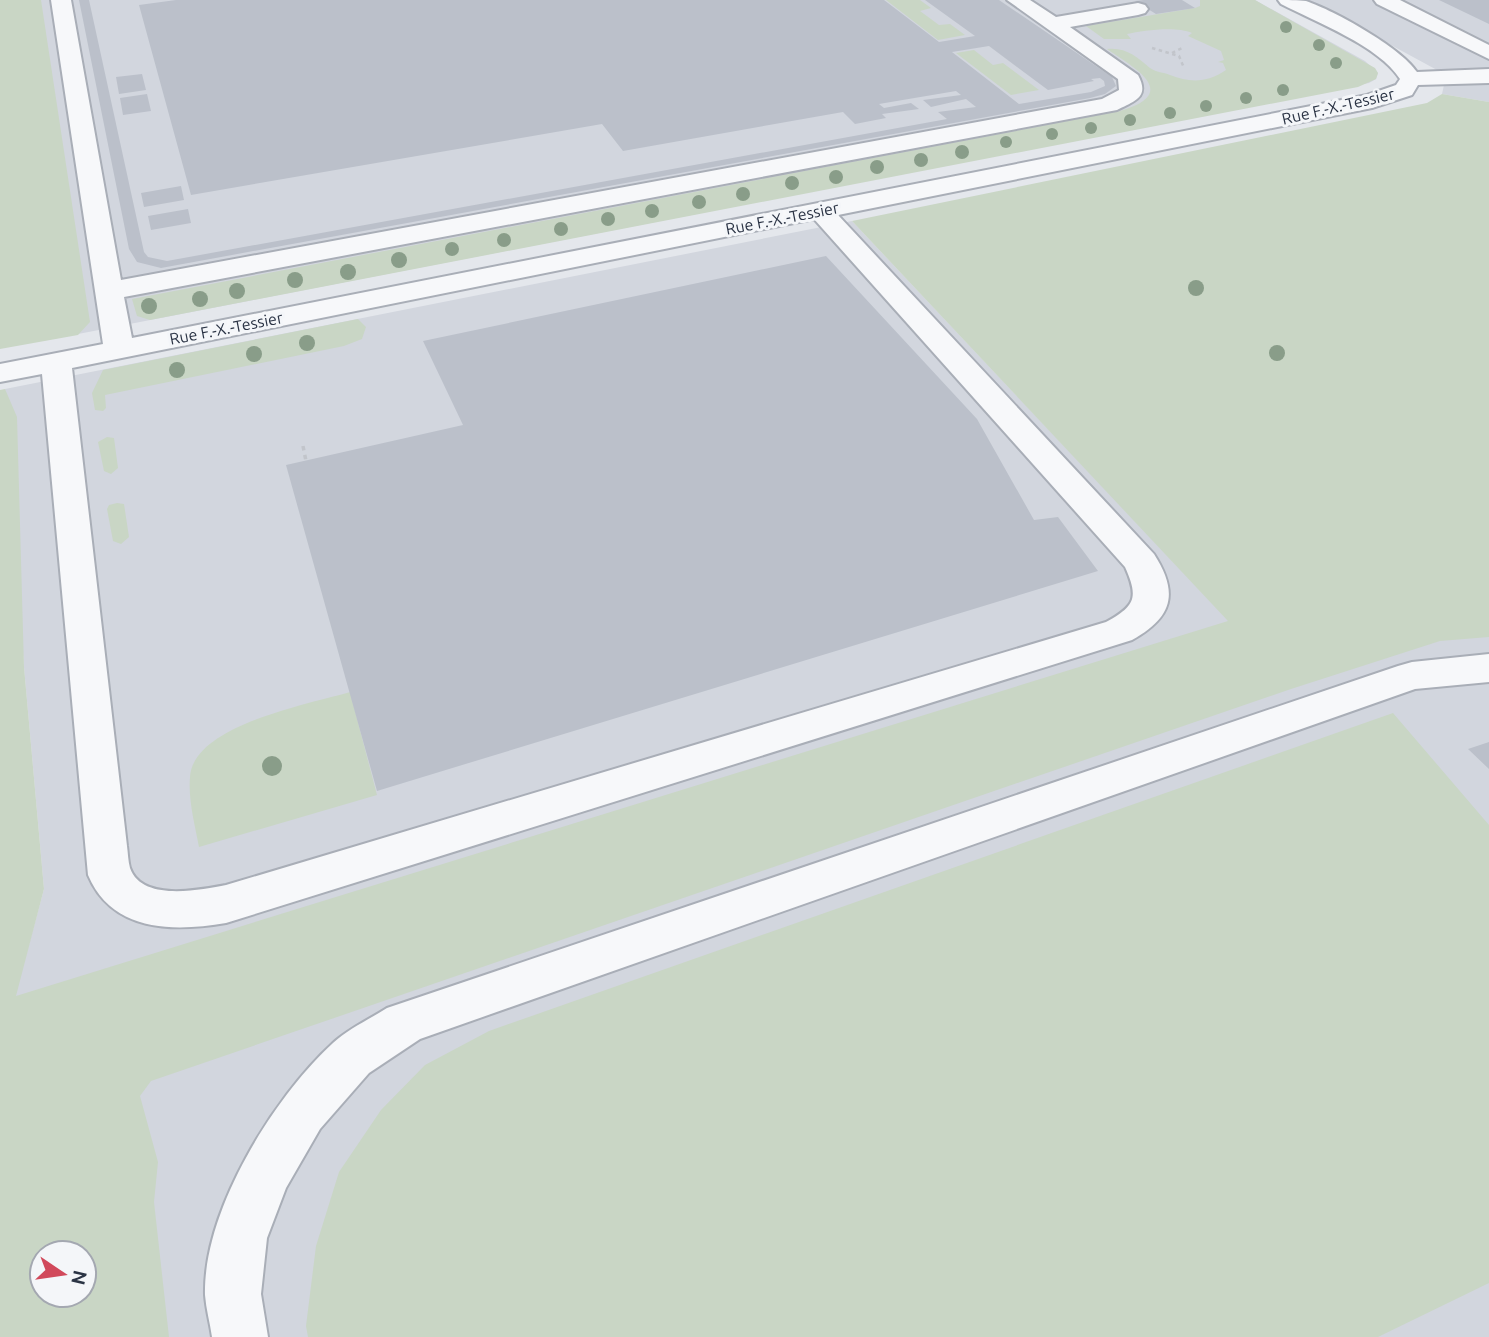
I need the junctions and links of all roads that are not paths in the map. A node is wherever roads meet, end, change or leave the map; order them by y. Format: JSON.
{"nodes":[{"id":1,"x":61,"y":0,"type":"edge"},
{"id":2,"x":1017,"y":0,"type":"edge"},
{"id":3,"x":1288,"y":0,"type":"edge"},
{"id":4,"x":1384,"y":0,"type":"edge"},
{"id":5,"x":1138,"y":9,"type":"dead end"},
{"id":6,"x":1051,"y":24,"type":"junction"},
{"id":7,"x":1489,"y":53,"type":"edge"},
{"id":8,"x":1489,"y":76,"type":"edge"},
{"id":9,"x":1411,"y":79,"type":"junction"},
{"id":10,"x":820,"y":210,"type":"junction"},
{"id":11,"x":108,"y":291,"type":"junction"},
{"id":12,"x":120,"y":350,"type":"junction"},
{"id":13,"x":56,"y":362,"type":"junction"},
{"id":14,"x":0,"y":373,"type":"edge"},
{"id":15,"x":1489,"y":668,"type":"edge"},
{"id":16,"x":240,"y":1337,"type":"edge"}],
"edges":[{"from":1,"to":11,"type":"street"},
{"from":2,"to":6,"type":"street"},
{"from":3,"to":9,"type":"street","name":"Rue F.-X.-Tessier"},
{"from":4,"to":7,"type":"street"},
{"from":5,"to":6,"type":"street"},
{"from":6,"to":11,"type":"street"},
{"from":8,"to":9,"type":"street"},
{"from":9,"to":10,"type":"street","name":"Rue F.-X.-Tessier"},
{"from":10,"to":12,"type":"street","name":"Rue F.-X.-Tessier"},
{"from":10,"to":13,"type":"street"},
{"from":11,"to":12,"type":"street"},
{"from":12,"to":13,"type":"street","name":"Rue F.-X.-Tessier"},
{"from":13,"to":14,"type":"street","name":"Rue F.-X.-Tessier"},
{"from":15,"to":16,"type":"street"}]}
